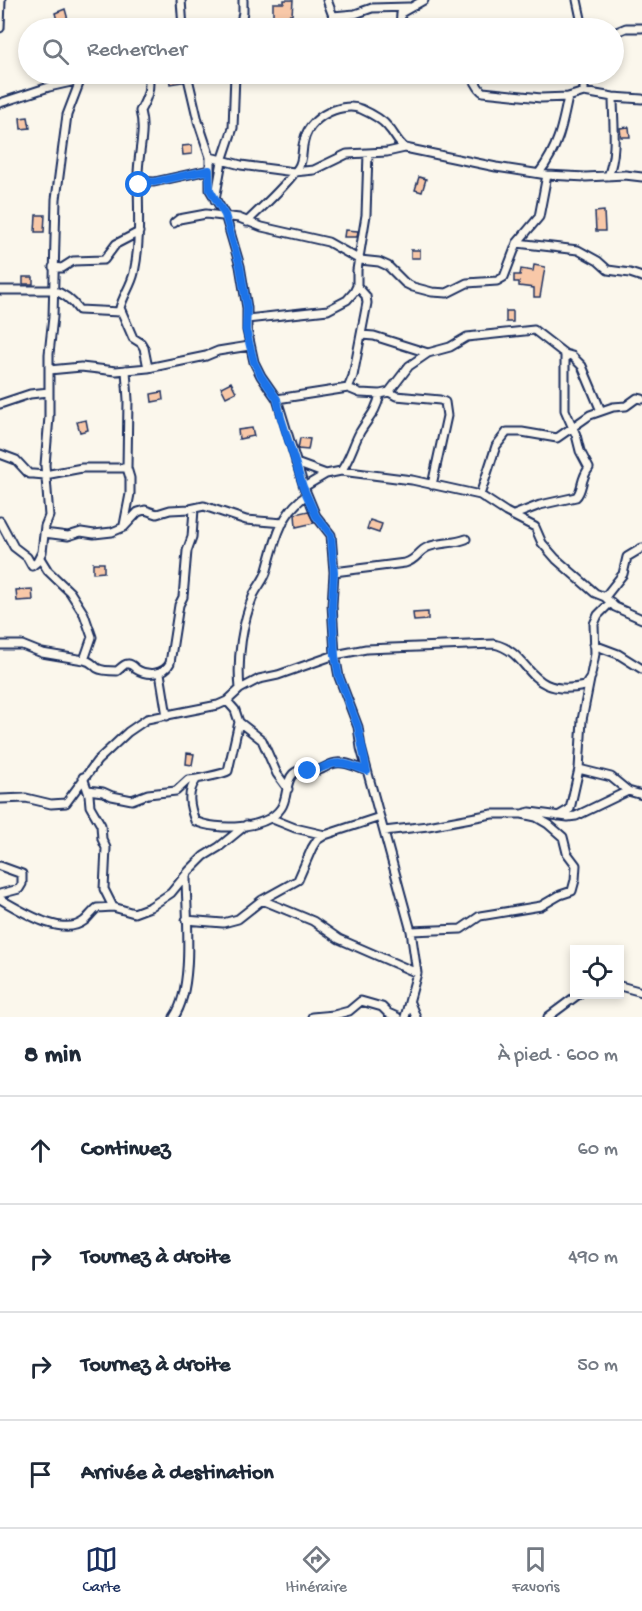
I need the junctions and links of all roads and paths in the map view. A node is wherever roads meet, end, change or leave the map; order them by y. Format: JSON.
{"nodes":[{"id":1,"x":1,"y":0,"type":"edge"},
{"id":2,"x":181,"y":0,"type":"edge"},
{"id":3,"x":243,"y":0,"type":"edge"},
{"id":4,"x":327,"y":0,"type":"edge"},
{"id":5,"x":424,"y":0,"type":"edge"},
{"id":6,"x":577,"y":0,"type":"edge"},
{"id":7,"x":410,"y":7,"type":"junction"},
{"id":8,"x":182,"y":18,"type":"edge"},
{"id":9,"x":242,"y":18,"type":"edge"},
{"id":10,"x":401,"y":18,"type":"edge"},
{"id":11,"x":581,"y":18,"type":"edge"},
{"id":12,"x":0,"y":28,"type":"edge"},
{"id":13,"x":642,"y":28,"type":"edge"},
{"id":14,"x":624,"y":29,"type":"edge"},
{"id":15,"x":64,"y":84,"type":"edge"},
{"id":16,"x":79,"y":84,"type":"edge"},
{"id":17,"x":150,"y":84,"type":"edge"},
{"id":18,"x":189,"y":84,"type":"edge"},
{"id":19,"x":235,"y":84,"type":"edge"},
{"id":20,"x":477,"y":84,"type":"edge"},
{"id":21,"x":584,"y":84,"type":"edge"},
{"id":22,"x":584,"y":92,"type":"junction"},
{"id":23,"x":568,"y":97,"type":"junction"},
{"id":24,"x":612,"y":97,"type":"junction"},
{"id":25,"x":642,"y":99,"type":"edge"},
{"id":26,"x":0,"y":103,"type":"edge"},
{"id":27,"x":405,"y":148,"type":"junction"},
{"id":28,"x":368,"y":153,"type":"junction"},
{"id":29,"x":210,"y":158,"type":"junction"},
{"id":30,"x":222,"y":161,"type":"junction"},
{"id":31,"x":209,"y":170,"type":"junction"},
{"id":32,"x":294,"y":172,"type":"junction"},
{"id":33,"x":543,"y":174,"type":"junction"},
{"id":34,"x":608,"y":176,"type":"junction"},
{"id":35,"x":642,"y":177,"type":"edge"},
{"id":36,"x":138,"y":181,"type":"junction"},
{"id":37,"x":215,"y":200,"type":"junction"},
{"id":38,"x":225,"y":215,"type":"junction"},
{"id":39,"x":247,"y":222,"type":"junction"},
{"id":40,"x":174,"y":223,"type":"dead end"},
{"id":41,"x":139,"y":232,"type":"junction"},
{"id":42,"x":517,"y":243,"type":"junction"},
{"id":43,"x":360,"y":260,"type":"junction"},
{"id":44,"x":53,"y":267,"type":"junction"},
{"id":45,"x":642,"y":277,"type":"edge"},
{"id":46,"x":357,"y":286,"type":"junction"},
{"id":47,"x":0,"y":288,"type":"edge"},
{"id":48,"x":53,"y":290,"type":"junction"},
{"id":49,"x":120,"y":312,"type":"junction"},
{"id":50,"x":246,"y":319,"type":"junction"},
{"id":51,"x":361,"y":335,"type":"junction"},
{"id":52,"x":249,"y":346,"type":"junction"},
{"id":53,"x":428,"y":353,"type":"junction"},
{"id":54,"x":565,"y":354,"type":"junction"},
{"id":55,"x":148,"y":368,"type":"junction"},
{"id":56,"x":49,"y":370,"type":"junction"},
{"id":57,"x":126,"y":370,"type":"junction"},
{"id":58,"x":348,"y":388,"type":"junction"},
{"id":59,"x":49,"y":392,"type":"junction"},
{"id":60,"x":389,"y":392,"type":"junction"},
{"id":61,"x":380,"y":394,"type":"junction"},
{"id":62,"x":277,"y":399,"type":"junction"},
{"id":63,"x":642,"y":399,"type":"edge"},
{"id":64,"x":0,"y":404,"type":"edge"},
{"id":65,"x":601,"y":411,"type":"junction"},
{"id":66,"x":573,"y":428,"type":"junction"},
{"id":67,"x":0,"y":454,"type":"edge"},
{"id":68,"x":296,"y":463,"type":"junction"},
{"id":69,"x":127,"y":468,"type":"junction"},
{"id":70,"x":341,"y":471,"type":"junction"},
{"id":71,"x":326,"y":474,"type":"junction"},
{"id":72,"x":45,"y":475,"type":"junction"},
{"id":73,"x":432,"y":485,"type":"junction"},
{"id":74,"x":303,"y":487,"type":"junction"},
{"id":75,"x":307,"y":495,"type":"junction"},
{"id":76,"x":480,"y":495,"type":"junction"},
{"id":77,"x":194,"y":508,"type":"junction"},
{"id":78,"x":514,"y":515,"type":"junction"},
{"id":79,"x":0,"y":521,"type":"edge"},
{"id":80,"x":283,"y":523,"type":"junction"},
{"id":81,"x":124,"y":527,"type":"junction"},
{"id":82,"x":44,"y":533,"type":"junction"},
{"id":83,"x":466,"y":539,"type":"dead end"},
{"id":84,"x":642,"y":548,"type":"edge"},
{"id":85,"x":40,"y":558,"type":"junction"},
{"id":86,"x":334,"y":572,"type":"junction"},
{"id":87,"x":608,"y":599,"type":"junction"},
{"id":88,"x":642,"y":619,"type":"edge"},
{"id":89,"x":0,"y":645,"type":"edge"},
{"id":90,"x":594,"y":645,"type":"junction"},
{"id":91,"x":335,"y":656,"type":"junction"},
{"id":92,"x":84,"y":660,"type":"junction"},
{"id":93,"x":642,"y":669,"type":"edge"},
{"id":94,"x":160,"y":673,"type":"junction"},
{"id":95,"x":591,"y":677,"type":"junction"},
{"id":96,"x":240,"y":689,"type":"junction"},
{"id":97,"x":227,"y":701,"type":"junction"},
{"id":98,"x":167,"y":716,"type":"junction"},
{"id":99,"x":239,"y":722,"type":"junction"},
{"id":100,"x":579,"y":769,"type":"junction"},
{"id":101,"x":367,"y":771,"type":"junction"},
{"id":102,"x":83,"y":777,"type":"junction"},
{"id":103,"x":196,"y":780,"type":"junction"},
{"id":104,"x":288,"y":789,"type":"junction"},
{"id":105,"x":88,"y":790,"type":"junction"},
{"id":106,"x":628,"y":791,"type":"junction"},
{"id":107,"x":642,"y":795,"type":"edge"},
{"id":108,"x":0,"y":799,"type":"edge"},
{"id":109,"x":522,"y":814,"type":"junction"},
{"id":110,"x":558,"y":816,"type":"junction"},
{"id":111,"x":380,"y":817,"type":"junction"},
{"id":112,"x":270,"y":818,"type":"junction"},
{"id":113,"x":246,"y":825,"type":"junction"},
{"id":114,"x":384,"y":831,"type":"junction"},
{"id":115,"x":325,"y":835,"type":"junction"},
{"id":116,"x":0,"y":866,"type":"edge"},
{"id":117,"x":186,"y":875,"type":"junction"},
{"id":118,"x":0,"y":894,"type":"edge"},
{"id":119,"x":0,"y":899,"type":"edge"},
{"id":120,"x":262,"y":900,"type":"junction"},
{"id":121,"x":113,"y":907,"type":"junction"},
{"id":122,"x":186,"y":920,"type":"junction"},
{"id":123,"x":411,"y":932,"type":"junction"},
{"id":124,"x":417,"y":973,"type":"junction"},
{"id":125,"x":624,"y":987,"type":"edge"},
{"id":126,"x":642,"y":992,"type":"edge"},
{"id":127,"x":572,"y":999,"type":"edge"},
{"id":128,"x":410,"y":1001,"type":"junction"},
{"id":129,"x":174,"y":1017,"type":"edge"},
{"id":130,"x":312,"y":1017,"type":"edge"},
{"id":131,"x":397,"y":1017,"type":"edge"},
{"id":132,"x":405,"y":1017,"type":"edge"},
{"id":133,"x":416,"y":1017,"type":"edge"},
{"id":134,"x":548,"y":1017,"type":"edge"}],
"edges":[{"from":1,"to":12,"type":"street"},
{"from":2,"to":8,"type":"street"},
{"from":3,"to":9,"type":"street"},
{"from":4,"to":7,"type":"street"},
{"from":5,"to":7,"type":"street"},
{"from":6,"to":11,"type":"street"},
{"from":7,"to":10,"type":"street"},
{"from":13,"to":14,"type":"street"},
{"from":15,"to":26,"type":"street"},
{"from":16,"to":44,"type":"street"},
{"from":17,"to":36,"type":"street"},
{"from":18,"to":29,"type":"street"},
{"from":19,"to":30,"type":"street"},
{"from":20,"to":23,"type":"street"},
{"from":21,"to":22,"type":"street"},
{"from":22,"to":23,"type":"street"},
{"from":22,"to":24,"type":"street"},
{"from":23,"to":33,"type":"street"},
{"from":24,"to":25,"type":"street"},
{"from":24,"to":34,"type":"street"},
{"from":27,"to":28,"type":"street"},
{"from":27,"to":32,"type":"street"},
{"from":27,"to":33,"type":"street"},
{"from":28,"to":32,"type":"street"},
{"from":28,"to":43,"type":"street"},
{"from":29,"to":30,"type":"street"},
{"from":29,"to":31,"type":"street"},
{"from":30,"to":32,"type":"street"},
{"from":30,"to":37,"type":"street"},
{"from":31,"to":36,"type":"street"},
{"from":31,"to":37,"type":"street"},
{"from":32,"to":39,"type":"street"},
{"from":33,"to":34,"type":"street"},
{"from":33,"to":42,"type":"street"},
{"from":34,"to":35,"type":"street"},
{"from":36,"to":41,"type":"street"},
{"from":37,"to":38,"type":"street"},
{"from":38,"to":39,"type":"street"},
{"from":38,"to":40,"type":"street"},
{"from":38,"to":50,"type":"street"},
{"from":39,"to":43,"type":"street"},
{"from":41,"to":44,"type":"street"},
{"from":41,"to":49,"type":"street"},
{"from":42,"to":43,"type":"street"},
{"from":42,"to":45,"type":"street"},
{"from":43,"to":46,"type":"street"},
{"from":44,"to":48,"type":"street"},
{"from":46,"to":50,"type":"street"},
{"from":46,"to":51,"type":"street"},
{"from":47,"to":48,"type":"street"},
{"from":48,"to":49,"type":"street"},
{"from":48,"to":56,"type":"street"},
{"from":49,"to":55,"type":"street"},
{"from":50,"to":52,"type":"street"},
{"from":51,"to":53,"type":"street"},
{"from":51,"to":58,"type":"street"},
{"from":52,"to":55,"type":"street"},
{"from":52,"to":62,"type":"street"},
{"from":53,"to":54,"type":"street"},
{"from":53,"to":60,"type":"street"},
{"from":54,"to":65,"type":"street"},
{"from":54,"to":66,"type":"street"},
{"from":55,"to":57,"type":"street"},
{"from":56,"to":57,"type":"street"},
{"from":56,"to":59,"type":"street"},
{"from":57,"to":69,"type":"street"},
{"from":58,"to":61,"type":"street"},
{"from":58,"to":62,"type":"street"},
{"from":59,"to":64,"type":"street"},
{"from":59,"to":72,"type":"street"},
{"from":60,"to":61,"type":"street"},
{"from":60,"to":73,"type":"street"},
{"from":61,"to":70,"type":"street"},
{"from":62,"to":68,"type":"street"},
{"from":63,"to":65,"type":"street"},
{"from":65,"to":66,"type":"street"},
{"from":66,"to":76,"type":"street"},
{"from":66,"to":78,"type":"street"},
{"from":67,"to":72,"type":"street"},
{"from":68,"to":71,"type":"street"},
{"from":68,"to":74,"type":"street"},
{"from":69,"to":72,"type":"street"},
{"from":69,"to":81,"type":"street"},
{"from":70,"to":71,"type":"street"},
{"from":70,"to":73,"type":"street"},
{"from":71,"to":74,"type":"street"},
{"from":72,"to":82,"type":"street"},
{"from":73,"to":76,"type":"street"},
{"from":74,"to":75,"type":"street"},
{"from":75,"to":80,"type":"street"},
{"from":75,"to":86,"type":"street"},
{"from":76,"to":78,"type":"street"},
{"from":77,"to":80,"type":"street"},
{"from":77,"to":81,"type":"street"},
{"from":77,"to":94,"type":"street"},
{"from":78,"to":87,"type":"street"},
{"from":79,"to":85,"type":"street"},
{"from":80,"to":96,"type":"street"},
{"from":81,"to":82,"type":"street"},
{"from":82,"to":85,"type":"street"},
{"from":83,"to":86,"type":"street"},
{"from":84,"to":87,"type":"street"},
{"from":85,"to":92,"type":"street"},
{"from":86,"to":91,"type":"street"},
{"from":87,"to":88,"type":"street"},
{"from":87,"to":90,"type":"street"},
{"from":89,"to":92,"type":"street"},
{"from":90,"to":93,"type":"street"},
{"from":90,"to":95,"type":"street"},
{"from":91,"to":95,"type":"street"},
{"from":91,"to":96,"type":"street"},
{"from":91,"to":101,"type":"street"},
{"from":92,"to":94,"type":"street"},
{"from":94,"to":98,"type":"street"},
{"from":95,"to":100,"type":"street"},
{"from":96,"to":97,"type":"street"},
{"from":97,"to":98,"type":"street"},
{"from":97,"to":99,"type":"street"},
{"from":98,"to":102,"type":"street"},
{"from":99,"to":103,"type":"street"},
{"from":99,"to":104,"type":"street"},
{"from":100,"to":106,"type":"street"},
{"from":100,"to":110,"type":"street"},
{"from":101,"to":104,"type":"street"},
{"from":101,"to":111,"type":"street"},
{"from":102,"to":105,"type":"street"},
{"from":102,"to":108,"type":"street"},
{"from":103,"to":105,"type":"street"},
{"from":103,"to":113,"type":"street"},
{"from":104,"to":112,"type":"street"},
{"from":105,"to":121,"type":"street"},
{"from":106,"to":107,"type":"street"},
{"from":106,"to":110,"type":"street"},
{"from":109,"to":110,"type":"street"},
{"from":109,"to":114,"type":"street"},
{"from":109,"to":123,"type":"street"},
{"from":111,"to":114,"type":"street"},
{"from":111,"to":115,"type":"street"},
{"from":112,"to":113,"type":"street"},
{"from":112,"to":115,"type":"street"},
{"from":113,"to":117,"type":"street"},
{"from":114,"to":123,"type":"street"},
{"from":115,"to":120,"type":"street"},
{"from":116,"to":118,"type":"street"},
{"from":117,"to":121,"type":"street"},
{"from":117,"to":122,"type":"street"},
{"from":119,"to":121,"type":"street"},
{"from":120,"to":122,"type":"street"},
{"from":120,"to":124,"type":"street"},
{"from":122,"to":129,"type":"street"},
{"from":123,"to":124,"type":"street"},
{"from":124,"to":128,"type":"street"},
{"from":125,"to":126,"type":"street"},
{"from":127,"to":134,"type":"street"},
{"from":128,"to":132,"type":"street"},
{"from":128,"to":133,"type":"street"},
{"from":130,"to":131,"type":"street"}]}
